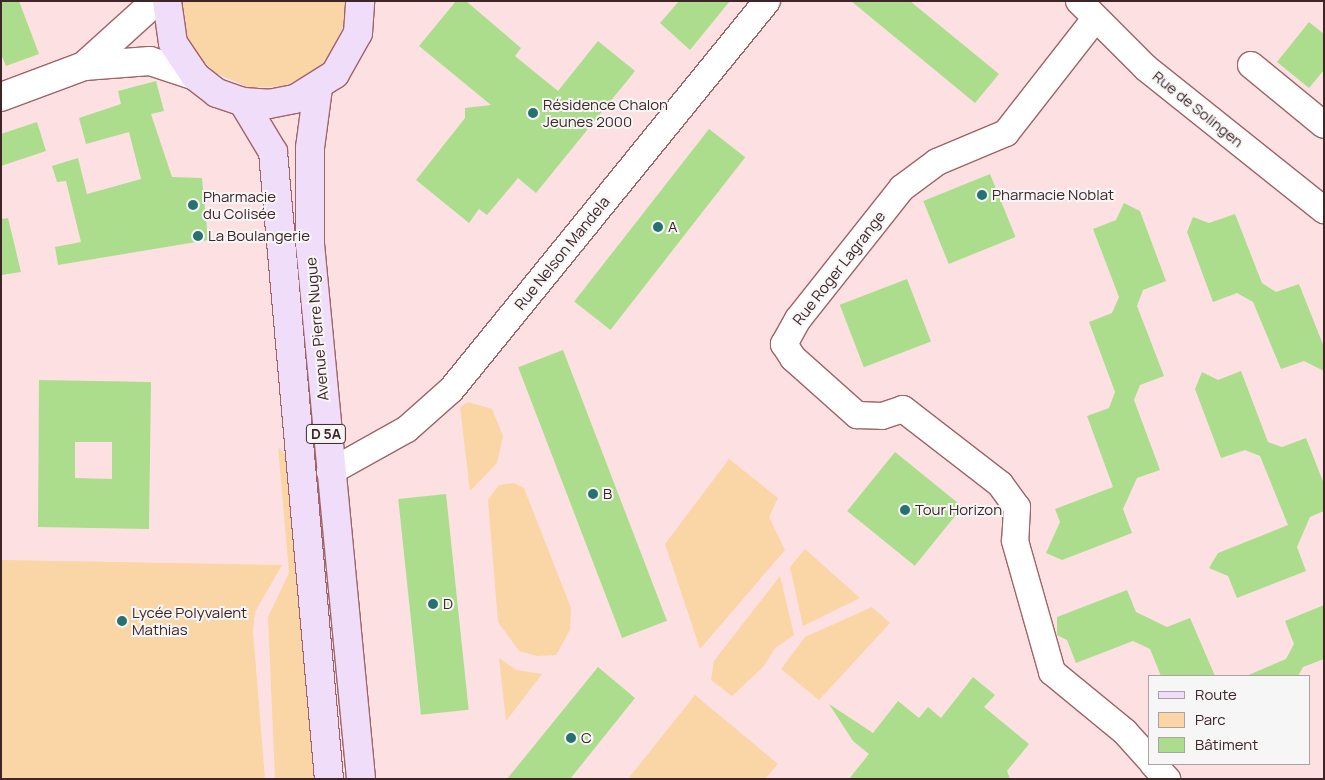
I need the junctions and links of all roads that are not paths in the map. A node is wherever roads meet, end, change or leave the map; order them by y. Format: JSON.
{"nodes":[{"id":1,"x":156,"y":1,"type":"edge"},
{"id":2,"x":167,"y":1,"type":"edge"},
{"id":3,"x":767,"y":1,"type":"edge"},
{"id":4,"x":365,"y":7,"type":"edge"},
{"id":5,"x":1087,"y":10,"type":"edge"},
{"id":6,"x":84,"y":66,"type":"junction"},
{"id":7,"x":1251,"y":66,"type":"dead end"},
{"id":8,"x":195,"y":76,"type":"junction"},
{"id":9,"x":318,"y":88,"type":"junction"},
{"id":10,"x":1,"y":97,"type":"edge"},
{"id":11,"x":243,"y":102,"type":"junction"},
{"id":12,"x":1324,"y":125,"type":"edge"},
{"id":13,"x":1324,"y":210,"type":"edge"},
{"id":14,"x":330,"y":472,"type":"junction"},
{"id":15,"x":1148,"y":758,"type":"edge"},
{"id":16,"x":1155,"y":765,"type":"edge"},
{"id":17,"x":329,"y":779,"type":"edge"},
{"id":18,"x":361,"y":779,"type":"edge"},
{"id":19,"x":1166,"y":779,"type":"edge"}],
"edges":[{"from":1,"to":6,"type":"main road"},
{"from":2,"to":8,"type":"main road"},
{"from":3,"to":14,"type":"street","name":"Rue Nelson Mandela"},
{"from":4,"to":9,"type":"main road"},
{"from":5,"to":13,"type":"street","name":"Rue de Solingen"},
{"from":5,"to":15,"type":"street","name":"Rue Roger Lagrange"},
{"from":6,"to":8,"type":"main road"},
{"from":6,"to":10,"type":"main road"},
{"from":7,"to":12,"type":"street"},
{"from":8,"to":11,"type":"main road"},
{"from":9,"to":11,"type":"main road"},
{"from":9,"to":14,"type":"main road","name":"Avenue Pierre Nugue","number":"D 5A"},
{"from":11,"to":17,"type":"main road","name":"Avenue Pierre Nugue","number":"D 5A"},
{"from":14,"to":18,"type":"main road","name":"Avenue Pierre Nugue","number":"D 5A"},
{"from":16,"to":19,"type":"street"}]}
